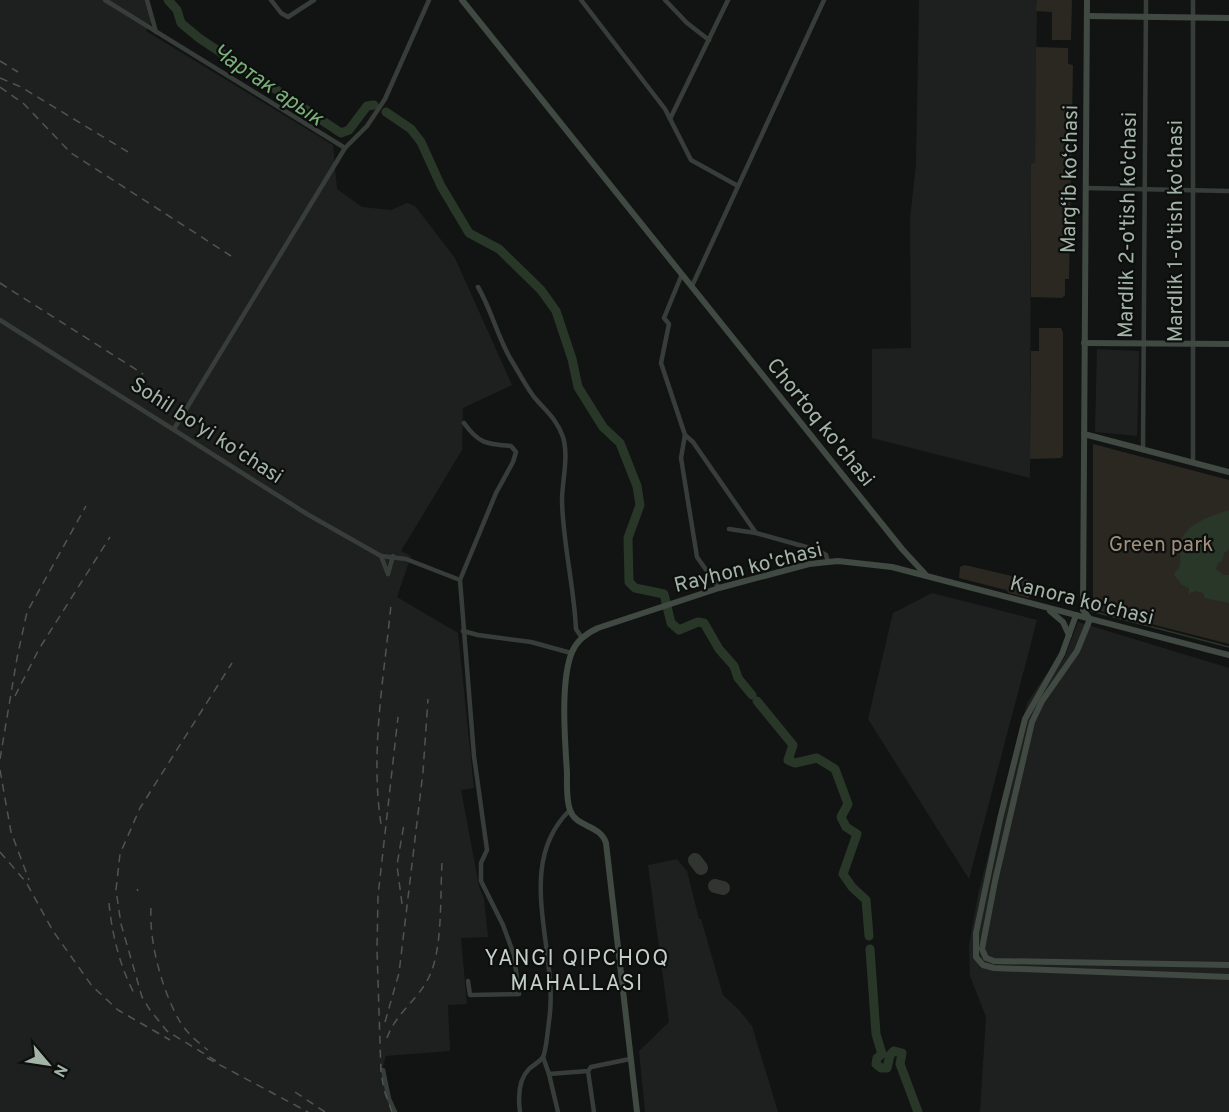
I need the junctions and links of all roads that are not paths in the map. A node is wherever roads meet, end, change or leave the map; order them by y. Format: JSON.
{"nodes":[{"id":1,"x":105,"y":0,"type":"edge"},
{"id":2,"x":147,"y":0,"type":"edge"},
{"id":3,"x":272,"y":0,"type":"edge"},
{"id":4,"x":314,"y":0,"type":"edge"},
{"id":5,"x":429,"y":0,"type":"edge"},
{"id":6,"x":462,"y":0,"type":"edge"},
{"id":7,"x":581,"y":0,"type":"edge"},
{"id":8,"x":665,"y":0,"type":"edge"},
{"id":9,"x":728,"y":0,"type":"edge"},
{"id":10,"x":824,"y":0,"type":"edge"},
{"id":11,"x":1088,"y":0,"type":"edge"},
{"id":12,"x":1146,"y":0,"type":"edge"},
{"id":13,"x":1193,"y":0,"type":"edge"},
{"id":14,"x":1087,"y":16,"type":"junction"},
{"id":15,"x":1146,"y":17,"type":"junction"},
{"id":16,"x":1193,"y":18,"type":"junction"},
{"id":17,"x":1229,"y":18,"type":"edge"},
{"id":18,"x":156,"y":32,"type":"junction"},
{"id":19,"x":709,"y":40,"type":"junction"},
{"id":20,"x":670,"y":119,"type":"junction"},
{"id":21,"x":345,"y":148,"type":"junction"},
{"id":22,"x":738,"y":186,"type":"junction"},
{"id":23,"x":1086,"y":188,"type":"junction"},
{"id":24,"x":1144,"y":188,"type":"junction"},
{"id":25,"x":1191,"y":189,"type":"junction"},
{"id":26,"x":1229,"y":191,"type":"edge"},
{"id":27,"x":682,"y":274,"type":"junction"},
{"id":28,"x":692,"y":286,"type":"junction"},
{"id":29,"x":478,"y":287,"type":"dead end"},
{"id":30,"x":0,"y":320,"type":"edge"},
{"id":31,"x":1084,"y":342,"type":"junction"},
{"id":32,"x":1143,"y":343,"type":"junction"},
{"id":33,"x":1191,"y":343,"type":"junction"},
{"id":34,"x":1229,"y":344,"type":"edge"},
{"id":35,"x":464,"y":423,"type":"dead end"},
{"id":36,"x":174,"y":429,"type":"junction"},
{"id":37,"x":1084,"y":434,"type":"junction"},
{"id":38,"x":685,"y":435,"type":"junction"},
{"id":39,"x":1143,"y":450,"type":"junction"},
{"id":40,"x":1193,"y":463,"type":"junction"},
{"id":41,"x":1229,"y":472,"type":"edge"},
{"id":42,"x":729,"y":529,"type":"dead end"},
{"id":43,"x":756,"y":533,"type":"junction"},
{"id":44,"x":902,"y":549,"type":"junction"},
{"id":45,"x":381,"y":556,"type":"junction"},
{"id":46,"x":393,"y":556,"type":"junction"},
{"id":47,"x":828,"y":562,"type":"junction"},
{"id":48,"x":892,"y":567,"type":"junction"},
{"id":49,"x":928,"y":576,"type":"junction"},
{"id":50,"x":460,"y":580,"type":"junction"},
{"id":51,"x":719,"y":588,"type":"junction"},
{"id":52,"x":1047,"y":609,"type":"junction"},
{"id":53,"x":1083,"y":610,"type":"junction"},
{"id":54,"x":1076,"y":615,"type":"junction"},
{"id":55,"x":1090,"y":619,"type":"junction"},
{"id":56,"x":463,"y":631,"type":"junction"},
{"id":57,"x":1069,"y":636,"type":"junction"},
{"id":58,"x":582,"y":638,"type":"junction"},
{"id":59,"x":571,"y":653,"type":"junction"},
{"id":60,"x":1229,"y":655,"type":"edge"},
{"id":61,"x":570,"y":810,"type":"junction"},
{"id":62,"x":1000,"y":819,"type":"junction"},
{"id":63,"x":1010,"y":821,"type":"junction"},
{"id":64,"x":988,"y":879,"type":"junction"},
{"id":65,"x":995,"y":881,"type":"junction"},
{"id":66,"x":986,"y":958,"type":"junction"},
{"id":67,"x":981,"y":964,"type":"junction"},
{"id":68,"x":1229,"y":965,"type":"edge"},
{"id":69,"x":1229,"y":977,"type":"edge"},
{"id":70,"x":468,"y":981,"type":"dead end"},
{"id":71,"x":543,"y":1056,"type":"junction"},
{"id":72,"x":630,"y":1059,"type":"junction"},
{"id":73,"x":383,"y":1070,"type":"dead end"},
{"id":74,"x":588,"y":1071,"type":"junction"},
{"id":75,"x":549,"y":1074,"type":"junction"},
{"id":76,"x":395,"y":1112,"type":"edge"},
{"id":77,"x":520,"y":1112,"type":"edge"},
{"id":78,"x":558,"y":1112,"type":"edge"},
{"id":79,"x":594,"y":1112,"type":"edge"},
{"id":80,"x":637,"y":1112,"type":"edge"}],
"edges":[{"from":1,"to":18,"type":"street"},
{"from":2,"to":18,"type":"street"},
{"from":3,"to":4,"type":"street"},
{"from":5,"to":21,"type":"street"},
{"from":6,"to":27,"type":"street","name":"Chortoq ko'chasi"},
{"from":7,"to":20,"type":"street"},
{"from":8,"to":19,"type":"street"},
{"from":9,"to":19,"type":"street"},
{"from":10,"to":22,"type":"street"},
{"from":11,"to":14,"type":"street","name":"Marg‘ib ko‘chasi"},
{"from":12,"to":15,"type":"street","name":"Mardlik 2-o'tish ko'chasi"},
{"from":13,"to":16,"type":"street","name":"Mardlik 1-o'tish ko'chasi"},
{"from":14,"to":15,"type":"street"},
{"from":14,"to":23,"type":"street","name":"Marg‘ib ko‘chasi"},
{"from":15,"to":16,"type":"street"},
{"from":15,"to":24,"type":"street","name":"Mardlik 2-o'tish ko'chasi"},
{"from":16,"to":17,"type":"street"},
{"from":16,"to":25,"type":"street","name":"Mardlik 1-o'tish ko'chasi"},
{"from":18,"to":21,"type":"street"},
{"from":19,"to":20,"type":"street"},
{"from":20,"to":22,"type":"street"},
{"from":21,"to":36,"type":"street"},
{"from":22,"to":28,"type":"street"},
{"from":23,"to":24,"type":"street"},
{"from":23,"to":31,"type":"street","name":"Marg‘ib ko‘chasi"},
{"from":24,"to":25,"type":"street"},
{"from":24,"to":32,"type":"street","name":"Mardlik 2-o'tish ko'chasi"},
{"from":25,"to":26,"type":"street"},
{"from":25,"to":33,"type":"street","name":"Mardlik 1-o'tish ko'chasi"},
{"from":27,"to":28,"type":"street","name":"Chortoq ko'chasi"},
{"from":27,"to":38,"type":"street"},
{"from":28,"to":44,"type":"street","name":"Chortoq ko'chasi"},
{"from":29,"to":58,"type":"street"},
{"from":30,"to":36,"type":"street","name":"Sohil bo'yi ko'chasi"},
{"from":31,"to":32,"type":"street"},
{"from":31,"to":37,"type":"street","name":"Marg‘ib ko‘chasi"},
{"from":32,"to":33,"type":"street"},
{"from":32,"to":39,"type":"street","name":"Mardlik 2-o'tish ko'chasi"},
{"from":33,"to":34,"type":"street"},
{"from":33,"to":40,"type":"street","name":"Mardlik 1-o'tish ko'chasi"},
{"from":35,"to":50,"type":"street"},
{"from":36,"to":45,"type":"street","name":"Sohil bo'yi ko'chasi"},
{"from":37,"to":39,"type":"street"},
{"from":37,"to":53,"type":"street"},
{"from":38,"to":43,"type":"street"},
{"from":38,"to":51,"type":"street"},
{"from":39,"to":40,"type":"street"},
{"from":40,"to":41,"type":"street"},
{"from":42,"to":43,"type":"street"},
{"from":43,"to":47,"type":"street"},
{"from":44,"to":48,"type":"street"},
{"from":44,"to":49,"type":"street","name":"Chortoq ko'chasi"},
{"from":45,"to":46,"type":"street"},
{"from":45,"to":46,"type":"street"},
{"from":46,"to":50,"type":"street"},
{"from":47,"to":48,"type":"street","name":"Rayhon ko'chasi"},
{"from":47,"to":51,"type":"street","name":"Rayhon ko'chasi"},
{"from":48,"to":49,"type":"street","name":"Rayhon ko'chasi"},
{"from":49,"to":52,"type":"street","name":"Kanora ko'chasi"},
{"from":50,"to":56,"type":"street"},
{"from":51,"to":58,"type":"street","name":"Rayhon ko'chasi"},
{"from":52,"to":54,"type":"street","name":"Kanora ko'chasi"},
{"from":52,"to":57,"type":"street"},
{"from":53,"to":54,"type":"street"},
{"from":53,"to":55,"type":"street"},
{"from":54,"to":55,"type":"street","name":"Kanora ko'chasi"},
{"from":54,"to":57,"type":"street"},
{"from":55,"to":60,"type":"street","name":"Kanora ko'chasi"},
{"from":55,"to":63,"type":"street"},
{"from":56,"to":59,"type":"street"},
{"from":56,"to":70,"type":"street"},
{"from":57,"to":62,"type":"street"},
{"from":58,"to":59,"type":"street","name":"Rayhon ko'chasi"},
{"from":59,"to":61,"type":"street","name":"Rayhon ko'chasi"},
{"from":61,"to":71,"type":"street"},
{"from":61,"to":72,"type":"street"},
{"from":62,"to":63,"type":"street"},
{"from":62,"to":64,"type":"street"},
{"from":63,"to":65,"type":"street"},
{"from":64,"to":65,"type":"street"},
{"from":64,"to":67,"type":"street"},
{"from":65,"to":66,"type":"street"},
{"from":66,"to":67,"type":"street"},
{"from":66,"to":68,"type":"street"},
{"from":67,"to":69,"type":"street"},
{"from":71,"to":75,"type":"street"},
{"from":71,"to":77,"type":"street"},
{"from":72,"to":74,"type":"street"},
{"from":72,"to":80,"type":"street"},
{"from":73,"to":76,"type":"street"},
{"from":74,"to":75,"type":"street"},
{"from":74,"to":79,"type":"street"},
{"from":75,"to":78,"type":"street"}]}
